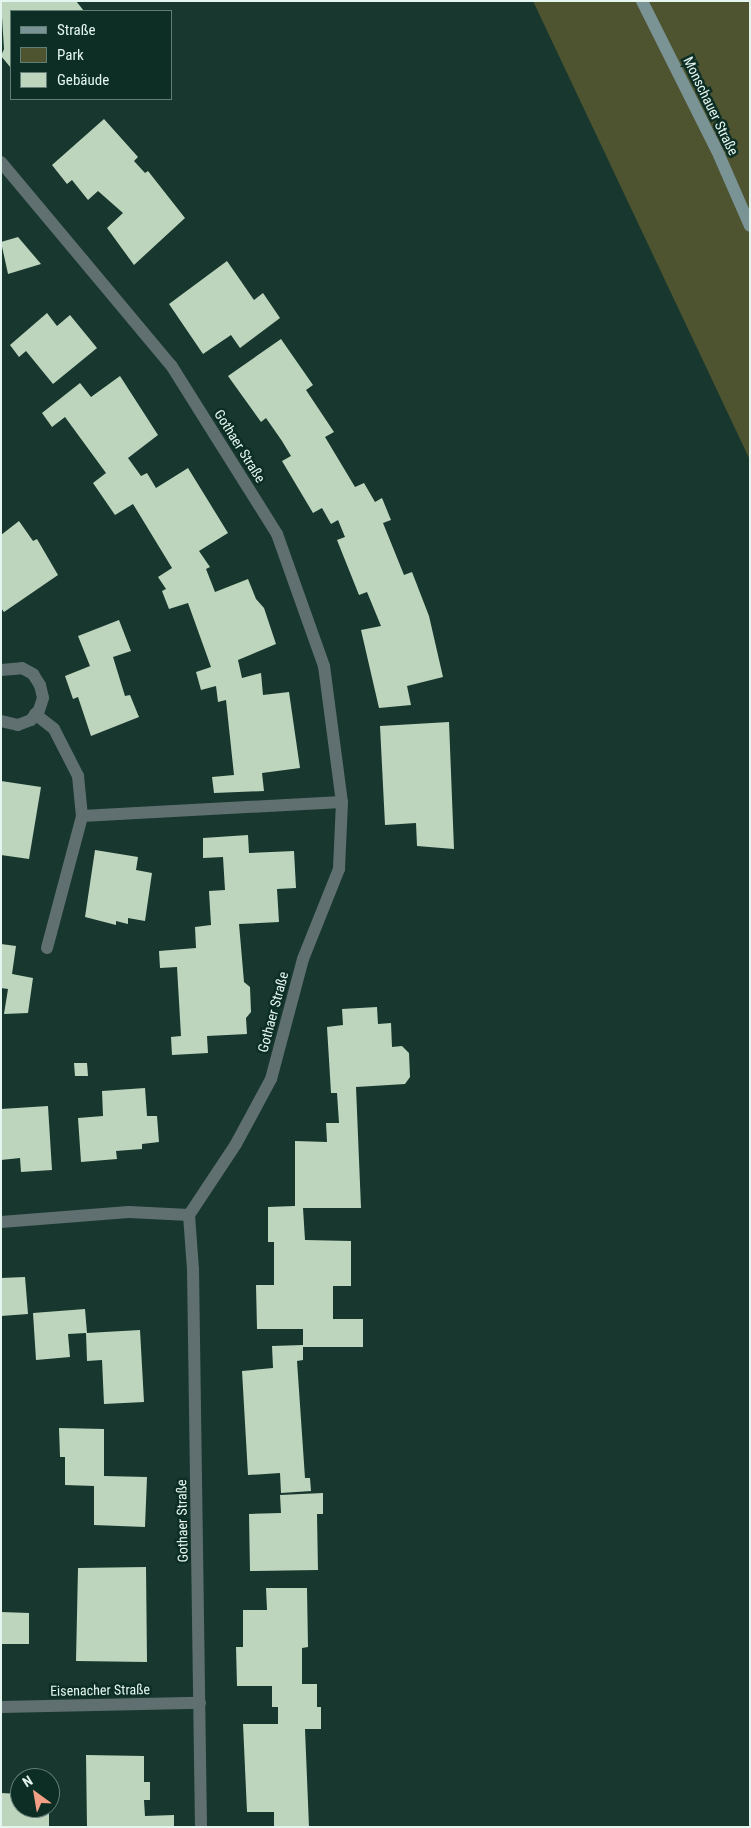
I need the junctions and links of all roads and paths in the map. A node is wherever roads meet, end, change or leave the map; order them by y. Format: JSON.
{"nodes":[{"id":1,"x":642,"y":1,"type":"edge"},
{"id":2,"x":1,"y":162,"type":"edge"},
{"id":3,"x":750,"y":226,"type":"edge"},
{"id":4,"x":1,"y":670,"type":"edge"},
{"id":5,"x":35,"y":714,"type":"junction"},
{"id":6,"x":1,"y":721,"type":"edge"},
{"id":7,"x":342,"y":802,"type":"junction"},
{"id":8,"x":82,"y":816,"type":"junction"},
{"id":9,"x":47,"y":948,"type":"dead end"},
{"id":10,"x":189,"y":1215,"type":"junction"},
{"id":11,"x":1,"y":1222,"type":"edge"},
{"id":12,"x":200,"y":1703,"type":"junction"},
{"id":13,"x":1,"y":1706,"type":"edge"},
{"id":14,"x":201,"y":1827,"type":"edge"}],
"edges":[{"from":1,"to":3,"type":"main road","name":"Monschauer Straße"},
{"from":2,"to":7,"type":"street","name":"Gothaer Straße"},
{"from":4,"to":5,"type":"street"},
{"from":5,"to":6,"type":"street"},
{"from":5,"to":8,"type":"street"},
{"from":7,"to":8,"type":"street"},
{"from":7,"to":10,"type":"street","name":"Gothaer Straße"},
{"from":8,"to":9,"type":"street"},
{"from":10,"to":11,"type":"street"},
{"from":10,"to":12,"type":"street","name":"Gothaer Straße"},
{"from":12,"to":13,"type":"street","name":"Eisenacher Straße"},
{"from":12,"to":14,"type":"street","name":"Gothaer Straße"}]}
